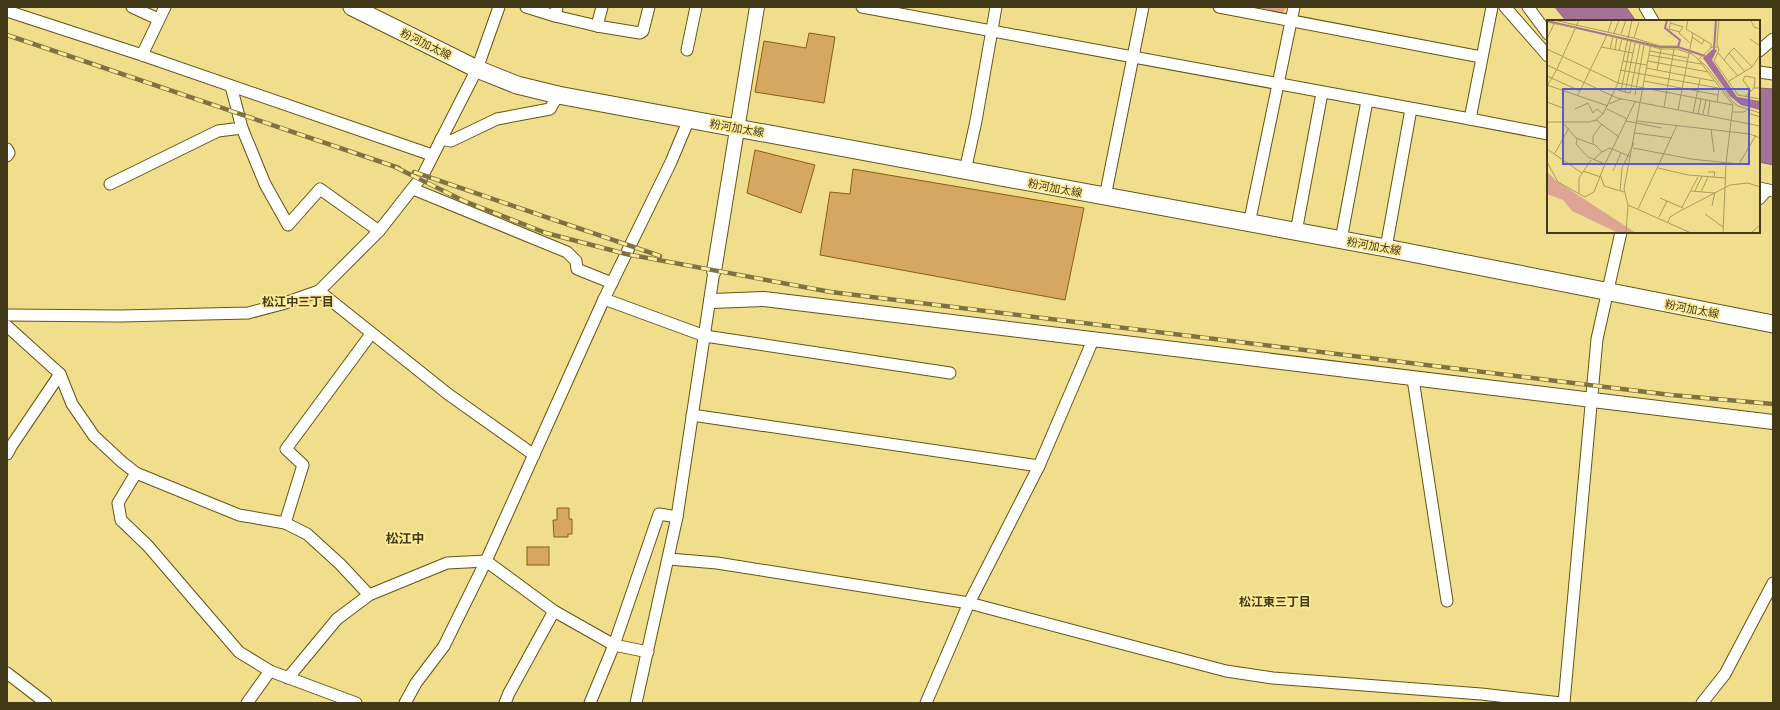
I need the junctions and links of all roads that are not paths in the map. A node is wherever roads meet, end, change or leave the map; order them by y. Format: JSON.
{"nodes":[{"id":1,"x":132,"y":7,"type":"edge"},
{"id":2,"x":165,"y":7,"type":"edge"},
{"id":3,"x":352,"y":7,"type":"edge"},
{"id":4,"x":499,"y":7,"type":"edge"},
{"id":5,"x":526,"y":7,"type":"edge"},
{"id":6,"x":602,"y":7,"type":"edge"},
{"id":7,"x":649,"y":7,"type":"edge"},
{"id":8,"x":696,"y":7,"type":"edge"},
{"id":9,"x":757,"y":7,"type":"edge"},
{"id":10,"x":862,"y":7,"type":"edge"},
{"id":11,"x":996,"y":7,"type":"edge"},
{"id":12,"x":1142,"y":7,"type":"edge"},
{"id":13,"x":1219,"y":7,"type":"edge"},
{"id":14,"x":1294,"y":7,"type":"edge"},
{"id":15,"x":1492,"y":7,"type":"edge"},
{"id":16,"x":1505,"y":7,"type":"edge"},
{"id":17,"x":1528,"y":7,"type":"edge"},
{"id":18,"x":1645,"y":7,"type":"edge"},
{"id":19,"x":7,"y":11,"type":"edge"},
{"id":20,"x":556,"y":11,"type":"edge"},
{"id":21,"x":158,"y":19,"type":"junction"},
{"id":22,"x":1652,"y":20,"type":"edge"},
{"id":23,"x":1291,"y":21,"type":"junction"},
{"id":24,"x":597,"y":26,"type":"junction"},
{"id":25,"x":992,"y":32,"type":"junction"},
{"id":26,"x":1547,"y":33,"type":"edge"},
{"id":27,"x":1773,"y":39,"type":"edge"},
{"id":28,"x":687,"y":50,"type":"dead end"},
{"id":29,"x":1760,"y":50,"type":"edge"},
{"id":30,"x":142,"y":55,"type":"junction"},
{"id":31,"x":1547,"y":55,"type":"edge"},
{"id":32,"x":1481,"y":57,"type":"junction"},
{"id":33,"x":1132,"y":58,"type":"junction"},
{"id":34,"x":477,"y":68,"type":"junction"},
{"id":35,"x":1760,"y":72,"type":"edge"},
{"id":36,"x":1773,"y":74,"type":"edge"},
{"id":37,"x":1278,"y":85,"type":"junction"},
{"id":38,"x":231,"y":86,"type":"junction"},
{"id":39,"x":1322,"y":93,"type":"junction"},
{"id":40,"x":558,"y":95,"type":"junction"},
{"id":41,"x":1367,"y":101,"type":"junction"},
{"id":42,"x":1411,"y":109,"type":"junction"},
{"id":43,"x":689,"y":120,"type":"junction"},
{"id":44,"x":1470,"y":120,"type":"junction"},
{"id":45,"x":242,"y":128,"type":"junction"},
{"id":46,"x":736,"y":128,"type":"junction"},
{"id":47,"x":1547,"y":134,"type":"edge"},
{"id":48,"x":441,"y":139,"type":"junction"},
{"id":49,"x":7,"y":149,"type":"edge"},
{"id":50,"x":432,"y":155,"type":"junction"},
{"id":51,"x":7,"y":156,"type":"edge"},
{"id":52,"x":965,"y":171,"type":"junction"},
{"id":53,"x":110,"y":184,"type":"dead end"},
{"id":54,"x":413,"y":189,"type":"junction"},
{"id":55,"x":1105,"y":197,"type":"junction"},
{"id":56,"x":1249,"y":224,"type":"junction"},
{"id":57,"x":379,"y":231,"type":"junction"},
{"id":58,"x":1296,"y":232,"type":"junction"},
{"id":59,"x":1621,"y":233,"type":"edge"},
{"id":60,"x":1340,"y":240,"type":"junction"},
{"id":61,"x":1386,"y":248,"type":"junction"},
{"id":62,"x":714,"y":271,"type":"joint"},
{"id":63,"x":612,"y":283,"type":"junction"},
{"id":64,"x":319,"y":291,"type":"junction"},
{"id":65,"x":1607,"y":292,"type":"junction"},
{"id":66,"x":604,"y":299,"type":"junction"},
{"id":67,"x":711,"y":301,"type":"junction"},
{"id":68,"x":7,"y":315,"type":"edge"},
{"id":69,"x":1773,"y":324,"type":"edge"},
{"id":70,"x":7,"y":326,"type":"edge"},
{"id":71,"x":371,"y":334,"type":"junction"},
{"id":72,"x":705,"y":336,"type":"junction"},
{"id":73,"x":1093,"y":340,"type":"junction"},
{"id":74,"x":950,"y":373,"type":"dead end"},
{"id":75,"x":60,"y":374,"type":"junction"},
{"id":76,"x":1413,"y":379,"type":"junction"},
{"id":77,"x":1591,"y":400,"type":"junction"},
{"id":78,"x":692,"y":415,"type":"junction"},
{"id":79,"x":1773,"y":422,"type":"edge"},
{"id":80,"x":7,"y":454,"type":"edge"},
{"id":81,"x":534,"y":455,"type":"junction"},
{"id":82,"x":1039,"y":466,"type":"junction"},
{"id":83,"x":136,"y":473,"type":"junction"},
{"id":84,"x":677,"y":518,"type":"junction"},
{"id":85,"x":284,"y":523,"type":"junction"},
{"id":86,"x":669,"y":559,"type":"junction"},
{"id":87,"x":486,"y":561,"type":"junction"},
{"id":88,"x":1773,"y":583,"type":"edge"},
{"id":89,"x":369,"y":595,"type":"junction"},
{"id":90,"x":1447,"y":601,"type":"dead end"},
{"id":91,"x":969,"y":603,"type":"junction"},
{"id":92,"x":554,"y":611,"type":"junction"},
{"id":93,"x":614,"y":645,"type":"junction"},
{"id":94,"x":648,"y":652,"type":"junction"},
{"id":95,"x":270,"y":671,"type":"junction"},
{"id":96,"x":7,"y":673,"type":"edge"},
{"id":97,"x":288,"y":678,"type":"junction"},
{"id":98,"x":46,"y":703,"type":"edge"},
{"id":99,"x":247,"y":703,"type":"edge"},
{"id":100,"x":356,"y":703,"type":"edge"},
{"id":101,"x":405,"y":703,"type":"edge"},
{"id":102,"x":505,"y":703,"type":"edge"},
{"id":103,"x":590,"y":703,"type":"edge"},
{"id":104,"x":636,"y":703,"type":"edge"},
{"id":105,"x":926,"y":703,"type":"edge"},
{"id":106,"x":1561,"y":703,"type":"edge"},
{"id":107,"x":1564,"y":703,"type":"edge"},
{"id":108,"x":1702,"y":703,"type":"edge"}],
"edges":[{"from":1,"to":21,"type":"street"},
{"from":2,"to":21,"type":"street"},
{"from":3,"to":34,"type":"main road","name":"粉河加太線"},
{"from":4,"to":34,"type":"street"},
{"from":5,"to":20,"type":"street"},
{"from":6,"to":24,"type":"street"},
{"from":7,"to":24,"type":"street"},
{"from":8,"to":28,"type":"street"},
{"from":9,"to":46,"type":"street"},
{"from":10,"to":25,"type":"street"},
{"from":11,"to":25,"type":"street"},
{"from":12,"to":33,"type":"street"},
{"from":13,"to":23,"type":"street"},
{"from":14,"to":23,"type":"street"},
{"from":15,"to":32,"type":"street"},
{"from":16,"to":31,"type":"street"},
{"from":17,"to":26,"type":"street"},
{"from":18,"to":22,"type":"street"},
{"from":19,"to":30,"type":"street"},
{"from":20,"to":24,"type":"street"},
{"from":21,"to":30,"type":"street"},
{"from":23,"to":32,"type":"street"},
{"from":23,"to":37,"type":"street"},
{"from":25,"to":33,"type":"street"},
{"from":25,"to":52,"type":"street"},
{"from":27,"to":29,"type":"street"},
{"from":30,"to":38,"type":"street"},
{"from":32,"to":44,"type":"street"},
{"from":33,"to":37,"type":"street"},
{"from":33,"to":55,"type":"street"},
{"from":34,"to":40,"type":"main road","name":"粉河加太線"},
{"from":34,"to":48,"type":"street"},
{"from":35,"to":36,"type":"street"},
{"from":37,"to":39,"type":"street"},
{"from":37,"to":56,"type":"street"},
{"from":38,"to":45,"type":"street"},
{"from":38,"to":50,"type":"street"},
{"from":39,"to":41,"type":"street"},
{"from":39,"to":58,"type":"street"},
{"from":40,"to":43,"type":"main road","name":"粉河加太線"},
{"from":40,"to":48,"type":"street"},
{"from":41,"to":42,"type":"street"},
{"from":41,"to":60,"type":"street"},
{"from":42,"to":44,"type":"street"},
{"from":42,"to":61,"type":"street"},
{"from":43,"to":46,"type":"main road","name":"粉河加太線"},
{"from":43,"to":63,"type":"street"},
{"from":44,"to":47,"type":"street"},
{"from":45,"to":53,"type":"street"},
{"from":45,"to":57,"type":"street"},
{"from":46,"to":52,"type":"main road","name":"粉河加太線"},
{"from":46,"to":62,"type":"street"},
{"from":48,"to":50,"type":"street"},
{"from":49,"to":51,"type":"street"},
{"from":50,"to":54,"type":"street"},
{"from":52,"to":55,"type":"main road","name":"粉河加太線"},
{"from":54,"to":57,"type":"street"},
{"from":54,"to":63,"type":"street"},
{"from":55,"to":56,"type":"main road","name":"粉河加太線"},
{"from":56,"to":58,"type":"main road","name":"粉河加太線"},
{"from":57,"to":64,"type":"street"},
{"from":58,"to":60,"type":"main road","name":"粉河加太線"},
{"from":59,"to":65,"type":"street"},
{"from":60,"to":61,"type":"main road","name":"粉河加太線"},
{"from":61,"to":65,"type":"main road","name":"粉河加太線"},
{"from":62,"to":67,"type":"street"},
{"from":63,"to":66,"type":"street"},
{"from":64,"to":68,"type":"street"},
{"from":64,"to":71,"type":"street"},
{"from":65,"to":69,"type":"main road","name":"粉河加太線"},
{"from":65,"to":77,"type":"street"},
{"from":66,"to":72,"type":"street"},
{"from":66,"to":81,"type":"street"},
{"from":67,"to":72,"type":"street"},
{"from":67,"to":73,"type":"street"},
{"from":70,"to":75,"type":"street"},
{"from":71,"to":81,"type":"street"},
{"from":71,"to":85,"type":"street"},
{"from":72,"to":74,"type":"street"},
{"from":72,"to":78,"type":"street"},
{"from":73,"to":76,"type":"street"},
{"from":73,"to":82,"type":"street"},
{"from":75,"to":80,"type":"street"},
{"from":75,"to":83,"type":"street"},
{"from":76,"to":77,"type":"street"},
{"from":76,"to":90,"type":"street"},
{"from":77,"to":79,"type":"street"},
{"from":77,"to":107,"type":"street"},
{"from":78,"to":82,"type":"street"},
{"from":78,"to":84,"type":"street"},
{"from":81,"to":87,"type":"street"},
{"from":82,"to":91,"type":"street"},
{"from":83,"to":85,"type":"street"},
{"from":83,"to":95,"type":"street"},
{"from":84,"to":86,"type":"street"},
{"from":84,"to":93,"type":"street"},
{"from":85,"to":89,"type":"street"},
{"from":86,"to":91,"type":"street"},
{"from":86,"to":94,"type":"street"},
{"from":87,"to":89,"type":"street"},
{"from":87,"to":92,"type":"street"},
{"from":87,"to":101,"type":"street"},
{"from":88,"to":108,"type":"street"},
{"from":89,"to":97,"type":"street"},
{"from":91,"to":105,"type":"street"},
{"from":91,"to":106,"type":"street"},
{"from":92,"to":93,"type":"street"},
{"from":92,"to":102,"type":"street"},
{"from":93,"to":94,"type":"street"},
{"from":93,"to":103,"type":"street"},
{"from":94,"to":104,"type":"street"},
{"from":95,"to":97,"type":"street"},
{"from":95,"to":99,"type":"street"},
{"from":96,"to":98,"type":"street"},
{"from":97,"to":100,"type":"street"}]}
